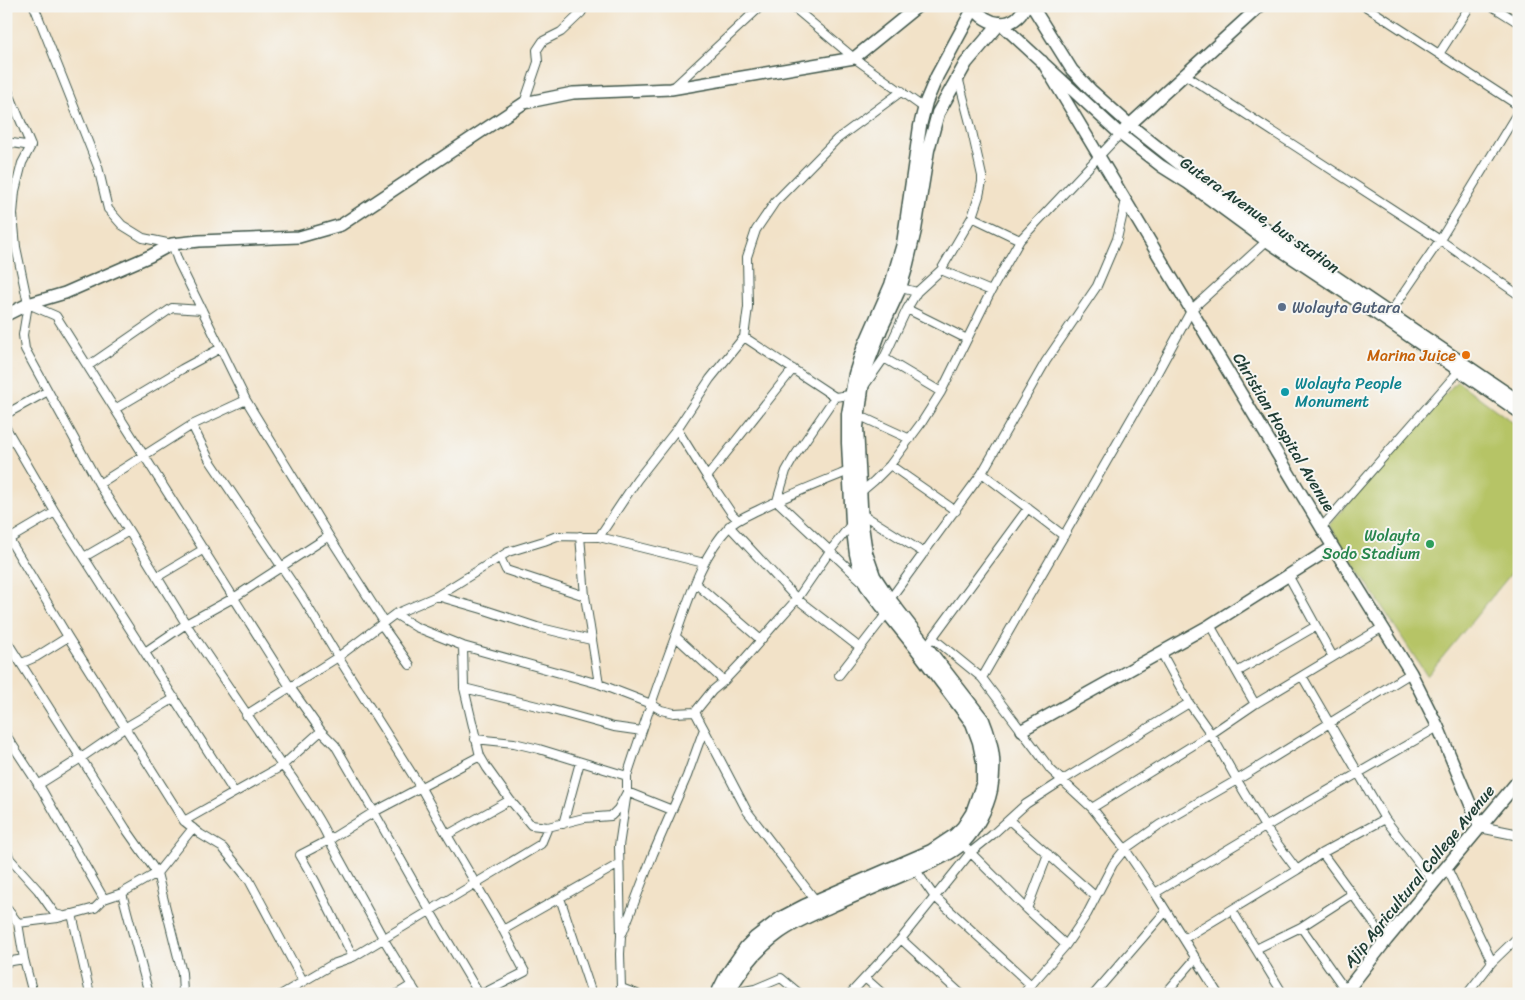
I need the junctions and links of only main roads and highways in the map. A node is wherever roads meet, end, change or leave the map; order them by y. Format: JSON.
{"nodes":[{"id":1,"x":918,"y":6,"type":"edge"},
{"id":2,"x":973,"y":6,"type":"edge"},
{"id":3,"x":1025,"y":6,"type":"edge"},
{"id":4,"x":1032,"y":6,"type":"edge"},
{"id":5,"x":1260,"y":6,"type":"edge"},
{"id":6,"x":1000,"y":23,"type":"junction"},
{"id":7,"x":1042,"y":62,"type":"junction"},
{"id":8,"x":1130,"y":125,"type":"junction"},
{"id":9,"x":1120,"y":134,"type":"junction"},
{"id":10,"x":1270,"y":238,"type":"junction"},
{"id":11,"x":895,"y":286,"type":"junction"},
{"id":12,"x":6,"y":315,"type":"edge"},
{"id":13,"x":1388,"y":316,"type":"junction"},
{"id":14,"x":856,"y":392,"type":"junction"},
{"id":15,"x":1519,"y":401,"type":"edge"},
{"id":16,"x":1519,"y":412,"type":"edge"},
{"id":17,"x":856,"y":492,"type":"junction"},
{"id":18,"x":1333,"y":547,"type":"junction"},
{"id":19,"x":886,"y":606,"type":"junction"},
{"id":20,"x":1022,"y":730,"type":"road end"},
{"id":21,"x":1519,"y":780,"type":"edge"},
{"id":22,"x":1480,"y":828,"type":"junction"},
{"id":23,"x":962,"y":844,"type":"junction"},
{"id":24,"x":734,"y":992,"type":"edge"},
{"id":25,"x":1347,"y":993,"type":"edge"},
{"id":26,"x":717,"y":994,"type":"edge"}],
"edges":[{"from":1,"to":12,"type":"main road"},
{"from":2,"to":6,"type":"main road"},
{"from":2,"to":11,"type":"main road"},
{"from":3,"to":6,"type":"main road"},
{"from":4,"to":8,"type":"main road"},
{"from":5,"to":8,"type":"main road"},
{"from":6,"to":7,"type":"main road","name":"Gutera Avenue, bus station"},
{"from":6,"to":11,"type":"main road"},
{"from":7,"to":9,"type":"main road","name":"Gutera Avenue, bus station"},
{"from":7,"to":18,"type":"main road","name":"Christian Hospital Avenue"},
{"from":8,"to":9,"type":"main road"},
{"from":8,"to":10,"type":"main road"},
{"from":9,"to":10,"type":"main road","name":"Gutera Avenue, bus station"},
{"from":10,"to":13,"type":"main road"},
{"from":11,"to":14,"type":"main road"},
{"from":13,"to":15,"type":"main road"},
{"from":13,"to":16,"type":"main road"},
{"from":14,"to":17,"type":"main road"},
{"from":14,"to":17,"type":"main road"},
{"from":17,"to":19,"type":"main road"},
{"from":17,"to":19,"type":"main road"},
{"from":18,"to":20,"type":"main road"},
{"from":18,"to":22,"type":"main road","name":"Christian Hospital Avenue"},
{"from":19,"to":23,"type":"main road"},
{"from":19,"to":23,"type":"main road"},
{"from":21,"to":22,"type":"main road","name":"Ajip Agricultural College Avenue"},
{"from":22,"to":25,"type":"main road","name":"Ajip Agricultural College Avenue"},
{"from":23,"to":24,"type":"main road"},
{"from":23,"to":26,"type":"main road"}]}
